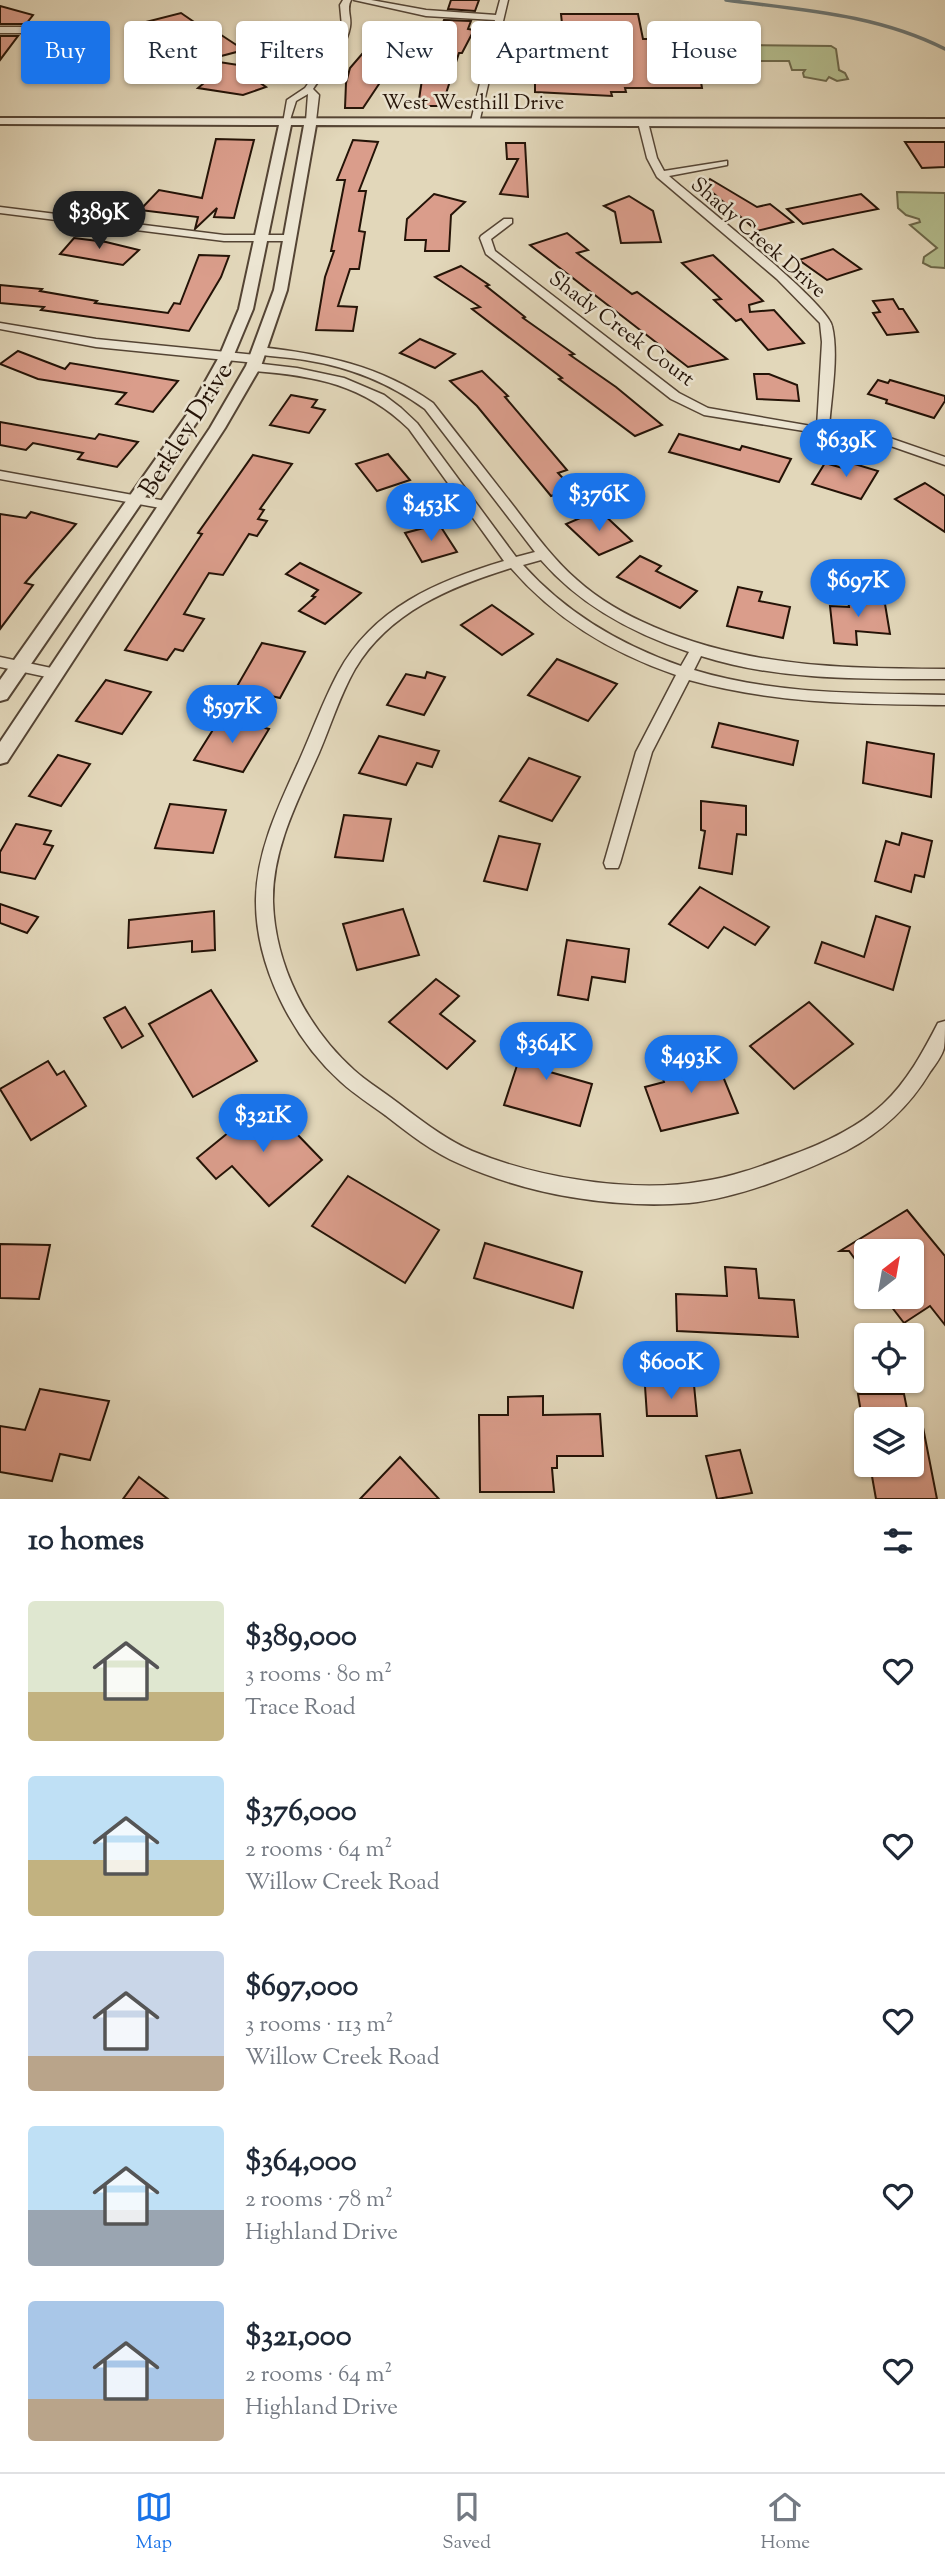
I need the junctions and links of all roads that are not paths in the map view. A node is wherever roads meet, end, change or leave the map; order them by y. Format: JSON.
{"nodes":[{"id":1,"x":347,"y":0,"type":"edge"},
{"id":2,"x":358,"y":0,"type":"edge"},
{"id":3,"x":504,"y":0,"type":"edge"},
{"id":4,"x":500,"y":18,"type":"junction"},
{"id":5,"x":0,"y":30,"type":"edge"},
{"id":6,"x":21,"y":30,"type":"edge"},
{"id":7,"x":308,"y":90,"type":"junction"},
{"id":8,"x":0,"y":121,"type":"edge"},
{"id":9,"x":286,"y":121,"type":"junction"},
{"id":10,"x":311,"y":121,"type":"junction"},
{"id":11,"x":476,"y":121,"type":"junction"},
{"id":12,"x":643,"y":122,"type":"junction"},
{"id":13,"x":945,"y":122,"type":"edge"},
{"id":14,"x":723,"y":163,"type":"dead end"},
{"id":15,"x":661,"y":175,"type":"junction"},
{"id":16,"x":0,"y":210,"type":"edge"},
{"id":17,"x":508,"y":221,"type":"dead end"},
{"id":18,"x":262,"y":238,"type":"junction"},
{"id":19,"x":290,"y":238,"type":"junction"},
{"id":20,"x":0,"y":326,"type":"edge"},
{"id":21,"x":226,"y":357,"type":"junction"},
{"id":22,"x":257,"y":359,"type":"junction"},
{"id":23,"x":823,"y":429,"type":"junction"},
{"id":24,"x":945,"y":461,"type":"edge"},
{"id":25,"x":0,"y":475,"type":"edge"},
{"id":26,"x":134,"y":499,"type":"junction"},
{"id":27,"x":166,"y":505,"type":"junction"},
{"id":28,"x":544,"y":554,"type":"junction"},
{"id":29,"x":514,"y":563,"type":"junction"},
{"id":30,"x":697,"y":650,"type":"junction"},
{"id":31,"x":0,"y":662,"type":"edge"},
{"id":32,"x":20,"y":665,"type":"junction"},
{"id":33,"x":685,"y":673,"type":"junction"},
{"id":34,"x":55,"y":674,"type":"junction"},
{"id":35,"x":945,"y":674,"type":"edge"},
{"id":36,"x":0,"y":694,"type":"edge"},
{"id":37,"x":945,"y":699,"type":"edge"},
{"id":38,"x":0,"y":757,"type":"edge"},
{"id":39,"x":612,"y":863,"type":"dead end"},
{"id":40,"x":945,"y":1029,"type":"edge"}],
"edges":[{"from":1,"to":7,"type":"street","name":"Berkley Drive"},
{"from":2,"to":4,"type":"street"},
{"from":3,"to":4,"type":"street"},
{"from":4,"to":11,"type":"street"},
{"from":5,"to":6,"type":"street"},
{"from":7,"to":9,"type":"street","name":"Berkley Drive"},
{"from":7,"to":10,"type":"street","name":"Berkley Drive"},
{"from":8,"to":9,"type":"street","name":"West Westhill Drive"},
{"from":9,"to":10,"type":"street","name":"West Westhill Drive"},
{"from":9,"to":18,"type":"street","name":"Berkley Drive"},
{"from":10,"to":11,"type":"street","name":"West Westhill Drive"},
{"from":10,"to":19,"type":"street","name":"Berkley Drive"},
{"from":11,"to":12,"type":"street","name":"West Westhill Drive"},
{"from":12,"to":13,"type":"street","name":"West Westhill Drive"},
{"from":12,"to":15,"type":"street","name":"Shady Creek Drive"},
{"from":14,"to":15,"type":"street"},
{"from":15,"to":23,"type":"street","name":"Shady Creek Drive"},
{"from":16,"to":18,"type":"street"},
{"from":17,"to":23,"type":"street","name":"Shady Creek Court"},
{"from":18,"to":19,"type":"street"},
{"from":18,"to":21,"type":"street","name":"Berkley Drive"},
{"from":19,"to":22,"type":"street","name":"Berkley Drive"},
{"from":20,"to":21,"type":"street"},
{"from":21,"to":22,"type":"street"},
{"from":21,"to":26,"type":"street","name":"Berkley Drive"},
{"from":22,"to":27,"type":"street","name":"Berkley Drive"},
{"from":22,"to":28,"type":"street"},
{"from":22,"to":29,"type":"street"},
{"from":23,"to":24,"type":"street"},
{"from":25,"to":26,"type":"street"},
{"from":26,"to":27,"type":"street"},
{"from":26,"to":32,"type":"street","name":"Berkley Drive"},
{"from":27,"to":34,"type":"street","name":"Berkley Drive"},
{"from":28,"to":29,"type":"street"},
{"from":28,"to":30,"type":"street"},
{"from":29,"to":33,"type":"street"},
{"from":29,"to":40,"type":"street"},
{"from":30,"to":33,"type":"street"},
{"from":30,"to":35,"type":"street"},
{"from":31,"to":32,"type":"street"},
{"from":32,"to":34,"type":"street"},
{"from":32,"to":36,"type":"street","name":"Berkley Drive"},
{"from":33,"to":37,"type":"street"},
{"from":33,"to":39,"type":"street"},
{"from":34,"to":38,"type":"street","name":"Berkley Drive"}]}
